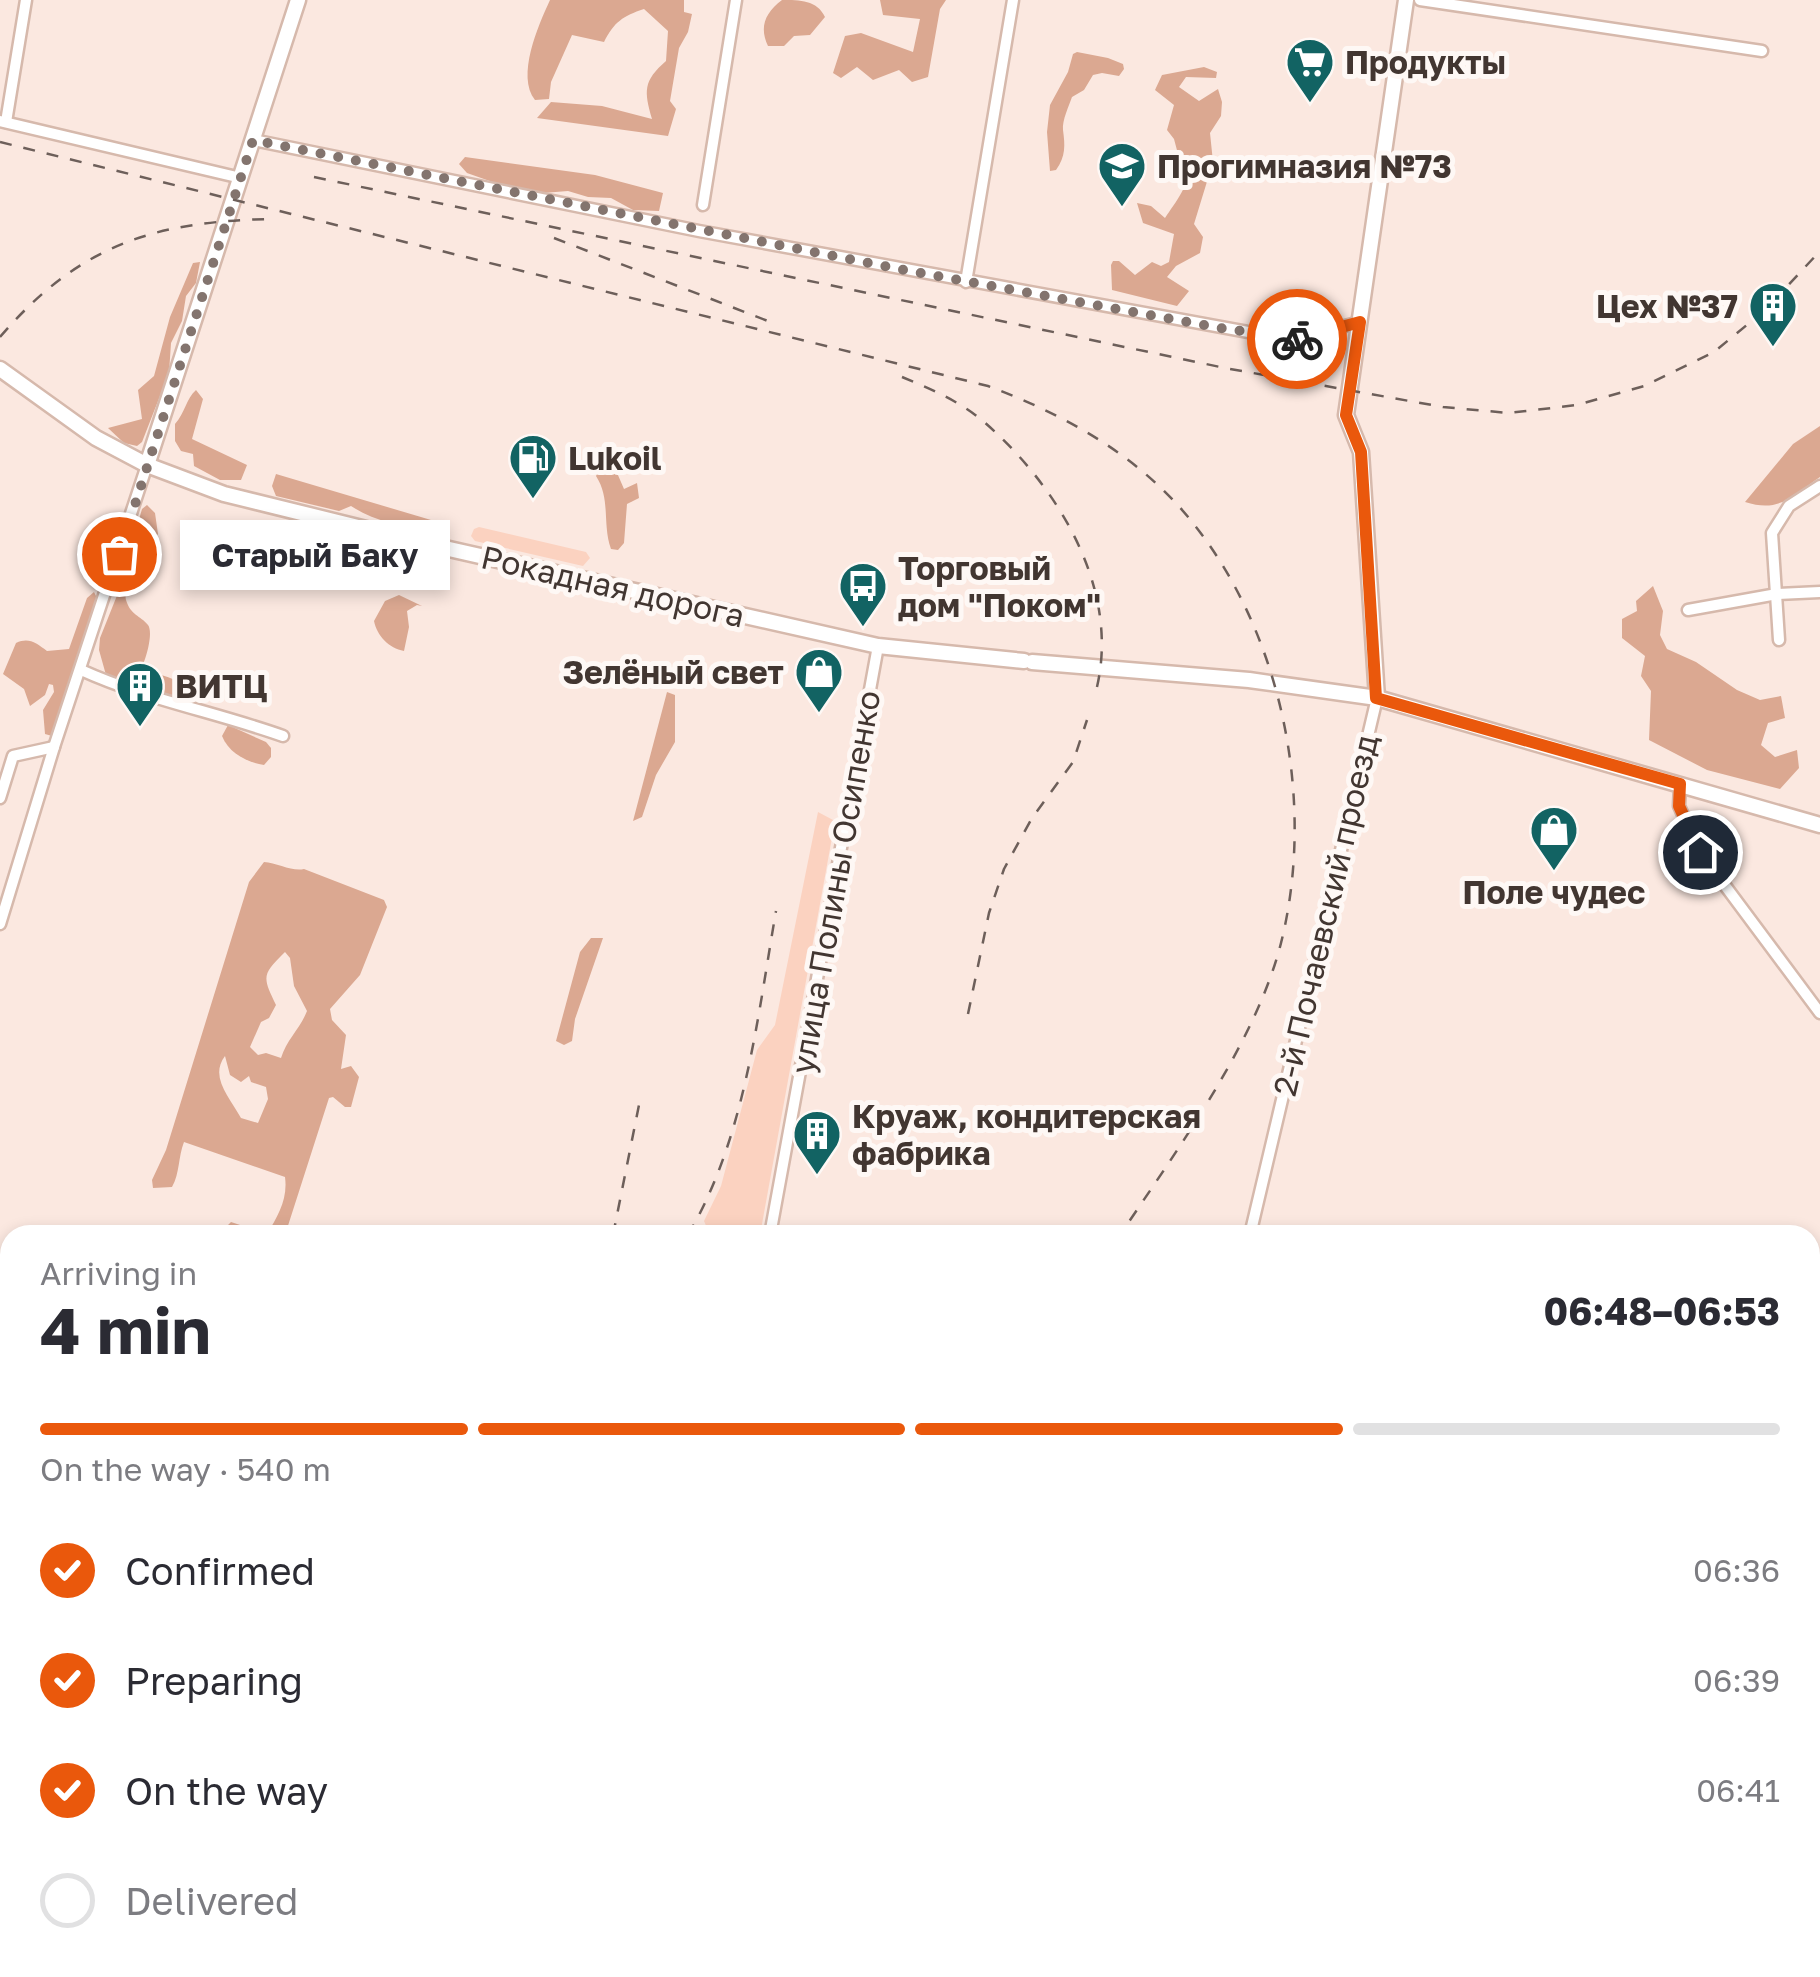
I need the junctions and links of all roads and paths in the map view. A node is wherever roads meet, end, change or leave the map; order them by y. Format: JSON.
{"nodes":[{"id":1,"x":26,"y":0,"type":"edge"},
{"id":2,"x":298,"y":0,"type":"edge"},
{"id":3,"x":736,"y":0,"type":"edge"},
{"id":4,"x":1014,"y":0,"type":"edge"},
{"id":5,"x":1406,"y":0,"type":"edge"},
{"id":6,"x":1420,"y":0,"type":"edge"},
{"id":7,"x":1762,"y":52,"type":"dead end"},
{"id":8,"x":3,"y":121,"type":"edge"},
{"id":9,"x":253,"y":140,"type":"junction"},
{"id":10,"x":241,"y":178,"type":"junction"},
{"id":11,"x":703,"y":205,"type":"dead end"},
{"id":12,"x":966,"y":282,"type":"junction"},
{"id":13,"x":1360,"y":322,"type":"junction"},
{"id":14,"x":0,"y":369,"type":"edge"},
{"id":15,"x":147,"y":465,"type":"junction"},
{"id":16,"x":1820,"y":486,"type":"edge"},
{"id":17,"x":1820,"y":592,"type":"edge"},
{"id":18,"x":1777,"y":594,"type":"junction"},
{"id":19,"x":1688,"y":610,"type":"dead end"},
{"id":20,"x":1779,"y":640,"type":"dead end"},
{"id":21,"x":878,"y":646,"type":"junction"},
{"id":22,"x":82,"y":670,"type":"junction"},
{"id":23,"x":1376,"y":698,"type":"junction"},
{"id":24,"x":283,"y":736,"type":"dead end"},
{"id":25,"x":54,"y":747,"type":"junction"},
{"id":26,"x":1680,"y":784,"type":"junction"},
{"id":27,"x":0,"y":798,"type":"edge"},
{"id":28,"x":1820,"y":825,"type":"edge"},
{"id":29,"x":0,"y":924,"type":"edge"},
{"id":30,"x":1820,"y":1013,"type":"edge"},
{"id":31,"x":772,"y":1225,"type":"edge"},
{"id":32,"x":1252,"y":1225,"type":"edge"}],
"edges":[{"from":1,"to":8,"type":"street"},
{"from":2,"to":9,"type":"main road"},
{"from":3,"to":11,"type":"street"},
{"from":4,"to":12,"type":"street"},
{"from":5,"to":13,"type":"main road","name":"2-й Почаевский проезд"},
{"from":6,"to":7,"type":"street"},
{"from":8,"to":10,"type":"street"},
{"from":9,"to":10,"type":"main road"},
{"from":9,"to":12,"type":"street"},
{"from":10,"to":15,"type":"main road"},
{"from":12,"to":13,"type":"street"},
{"from":13,"to":23,"type":"main road","name":"2-й Почаевский проезд"},
{"from":14,"to":15,"type":"main road","name":"Рокадная дорога"},
{"from":15,"to":21,"type":"main road","name":"Рокадная дорога"},
{"from":15,"to":22,"type":"street"},
{"from":16,"to":18,"type":"street"},
{"from":17,"to":18,"type":"street"},
{"from":18,"to":19,"type":"street"},
{"from":18,"to":20,"type":"street"},
{"from":21,"to":23,"type":"main road","name":"Рокадная дорога"},
{"from":21,"to":31,"type":"street","name":"улица Полины Осипенко"},
{"from":22,"to":24,"type":"street"},
{"from":22,"to":25,"type":"street"},
{"from":23,"to":26,"type":"main road","name":"Рокадная дорога"},
{"from":23,"to":32,"type":"street","name":"2-й Почаевский проезд"},
{"from":25,"to":27,"type":"street"},
{"from":25,"to":29,"type":"street"},
{"from":26,"to":28,"type":"main road","name":"Рокадная дорога"},
{"from":26,"to":30,"type":"street"}]}
